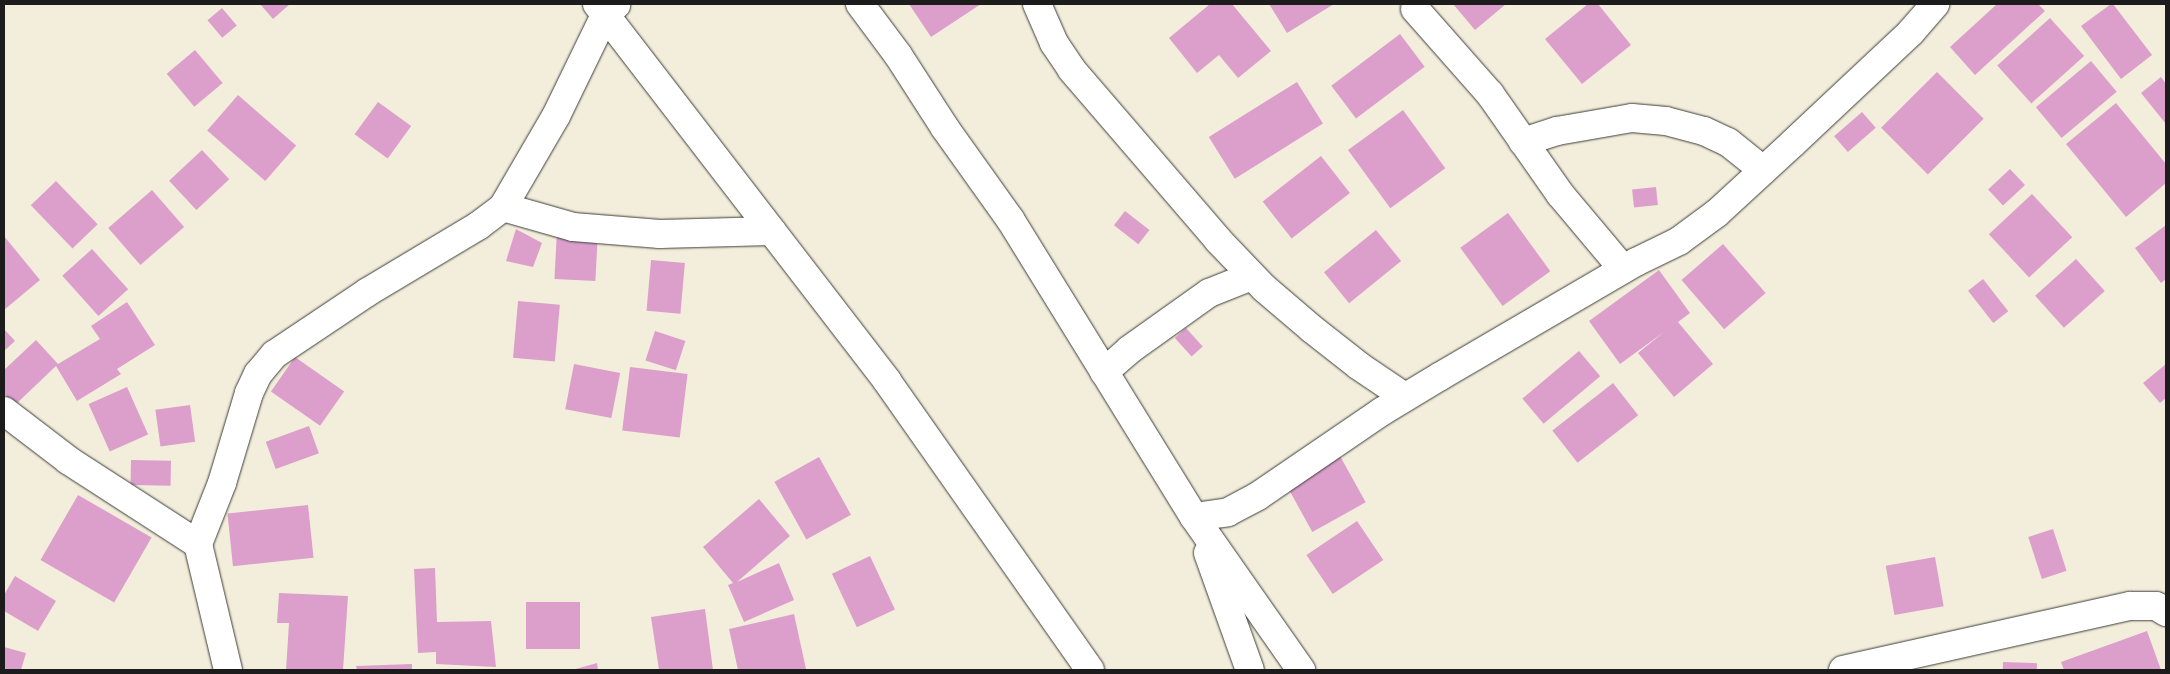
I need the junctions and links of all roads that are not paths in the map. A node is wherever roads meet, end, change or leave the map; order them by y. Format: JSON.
{"nodes":[{"id":1,"x":860,"y":4,"type":"edge"},
{"id":2,"x":1037,"y":4,"type":"edge"},
{"id":3,"x":1935,"y":4,"type":"edge"},
{"id":4,"x":607,"y":7,"type":"edge"},
{"id":5,"x":1415,"y":9,"type":"dead end"},
{"id":6,"x":1523,"y":142,"type":"junction"},
{"id":7,"x":1763,"y":170,"type":"junction"},
{"id":8,"x":503,"y":207,"type":"junction"},
{"id":9,"x":772,"y":231,"type":"junction"},
{"id":10,"x":1622,"y":269,"type":"junction"},
{"id":11,"x":1252,"y":276,"type":"junction"},
{"id":12,"x":1104,"y":372,"type":"junction"},
{"id":13,"x":1405,"y":397,"type":"junction"},
{"id":14,"x":4,"y":411,"type":"edge"},
{"id":15,"x":1194,"y":517,"type":"junction"},
{"id":16,"x":198,"y":544,"type":"junction"},
{"id":17,"x":2166,"y":612,"type":"edge"},
{"id":18,"x":228,"y":670,"type":"edge"},
{"id":19,"x":1090,"y":670,"type":"edge"},
{"id":20,"x":1250,"y":670,"type":"edge"},
{"id":21,"x":1301,"y":670,"type":"edge"},
{"id":22,"x":1843,"y":670,"type":"edge"}],
"edges":[{"from":1,"to":12,"type":"street"},
{"from":2,"to":11,"type":"street"},
{"from":3,"to":7,"type":"street"},
{"from":4,"to":8,"type":"street"},
{"from":4,"to":9,"type":"street"},
{"from":5,"to":6,"type":"street"},
{"from":6,"to":7,"type":"street"},
{"from":6,"to":10,"type":"street"},
{"from":7,"to":10,"type":"street"},
{"from":8,"to":9,"type":"street"},
{"from":8,"to":16,"type":"street"},
{"from":9,"to":19,"type":"street"},
{"from":10,"to":13,"type":"street"},
{"from":11,"to":12,"type":"street"},
{"from":11,"to":13,"type":"street"},
{"from":12,"to":15,"type":"street"},
{"from":13,"to":15,"type":"street"},
{"from":14,"to":16,"type":"street"},
{"from":15,"to":20,"type":"street"},
{"from":15,"to":21,"type":"street"},
{"from":16,"to":18,"type":"street"},
{"from":17,"to":22,"type":"street"}]}
